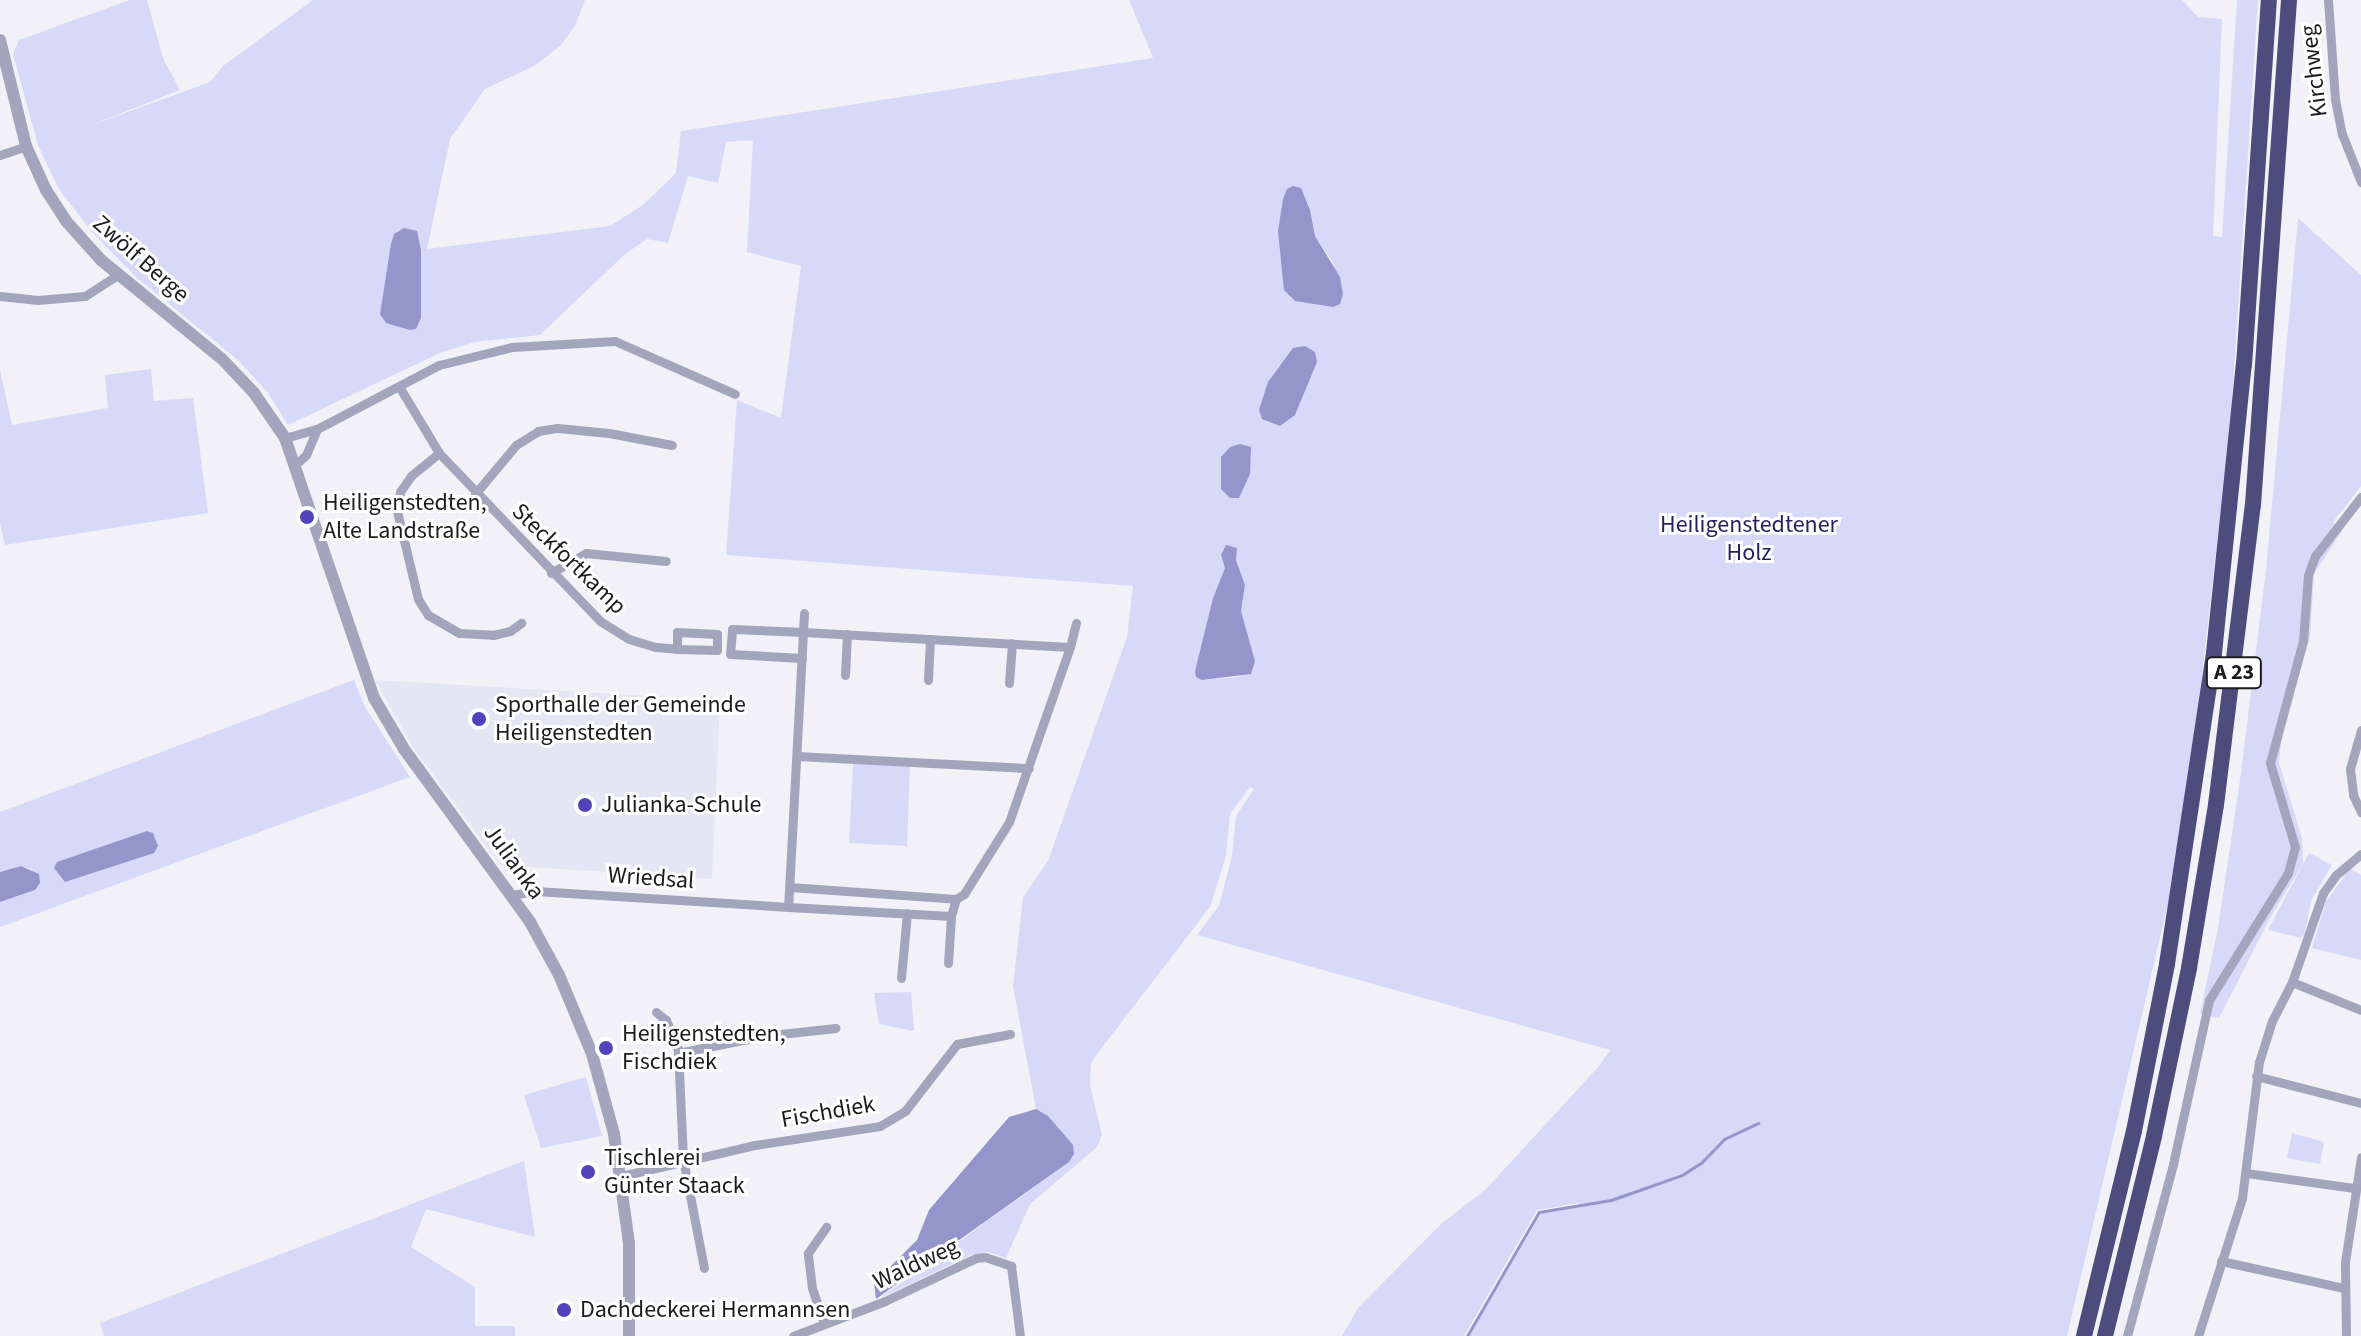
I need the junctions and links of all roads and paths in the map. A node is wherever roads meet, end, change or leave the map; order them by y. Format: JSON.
{"nodes":[{"id":1,"x":2269,"y":0,"type":"edge"},
{"id":2,"x":2289,"y":0,"type":"edge"},
{"id":3,"x":2328,"y":0,"type":"edge"},
{"id":4,"x":0,"y":40,"type":"edge"},
{"id":5,"x":26,"y":146,"type":"junction"},
{"id":6,"x":0,"y":155,"type":"edge"},
{"id":7,"x":2361,"y":182,"type":"edge"},
{"id":8,"x":119,"y":274,"type":"junction"},
{"id":9,"x":0,"y":296,"type":"edge"},
{"id":10,"x":400,"y":388,"type":"junction"},
{"id":11,"x":735,"y":394,"type":"dead end"},
{"id":12,"x":317,"y":429,"type":"junction"},
{"id":13,"x":285,"y":438,"type":"junction"},
{"id":14,"x":672,"y":445,"type":"dead end"},
{"id":15,"x":439,"y":453,"type":"junction"},
{"id":16,"x":296,"y":464,"type":"junction"},
{"id":17,"x":475,"y":494,"type":"junction"},
{"id":18,"x":2361,"y":497,"type":"edge"},
{"id":19,"x":666,"y":561,"type":"dead end"},
{"id":20,"x":551,"y":573,"type":"junction"},
{"id":21,"x":804,"y":613,"type":"dead end"},
{"id":22,"x":521,"y":623,"type":"dead end"},
{"id":23,"x":1076,"y":623,"type":"dead end"},
{"id":24,"x":803,"y":632,"type":"junction"},
{"id":25,"x":847,"y":634,"type":"junction"},
{"id":26,"x":930,"y":639,"type":"junction"},
{"id":27,"x":1012,"y":643,"type":"junction"},
{"id":28,"x":1070,"y":647,"type":"junction"},
{"id":29,"x":677,"y":649,"type":"dead end"},
{"id":30,"x":802,"y":658,"type":"junction"},
{"id":31,"x":845,"y":675,"type":"dead end"},
{"id":32,"x":928,"y":680,"type":"dead end"},
{"id":33,"x":1009,"y":683,"type":"dead end"},
{"id":34,"x":2361,"y":730,"type":"edge"},
{"id":35,"x":797,"y":756,"type":"junction"},
{"id":36,"x":1029,"y":768,"type":"junction"},
{"id":37,"x":2361,"y":812,"type":"edge"},
{"id":38,"x":2361,"y":854,"type":"edge"},
{"id":39,"x":790,"y":887,"type":"junction"},
{"id":40,"x":511,"y":895,"type":"junction"},
{"id":41,"x":956,"y":899,"type":"junction"},
{"id":42,"x":788,"y":907,"type":"junction"},
{"id":43,"x":907,"y":913,"type":"junction"},
{"id":44,"x":951,"y":916,"type":"junction"},
{"id":45,"x":948,"y":963,"type":"dead end"},
{"id":46,"x":901,"y":978,"type":"dead end"},
{"id":47,"x":2292,"y":982,"type":"junction"},
{"id":48,"x":2361,"y":1010,"type":"edge"},
{"id":49,"x":656,"y":1012,"type":"dead end"},
{"id":50,"x":836,"y":1028,"type":"dead end"},
{"id":51,"x":1010,"y":1034,"type":"dead end"},
{"id":52,"x":678,"y":1053,"type":"junction"},
{"id":53,"x":2256,"y":1076,"type":"junction"},
{"id":54,"x":2361,"y":1103,"type":"edge"},
{"id":55,"x":2361,"y":1157,"type":"edge"},
{"id":56,"x":683,"y":1159,"type":"junction"},
{"id":57,"x":2246,"y":1173,"type":"junction"},
{"id":58,"x":621,"y":1176,"type":"junction"},
{"id":59,"x":2354,"y":1188,"type":"junction"},
{"id":60,"x":826,"y":1227,"type":"dead end"},
{"id":61,"x":2221,"y":1261,"type":"junction"},
{"id":62,"x":704,"y":1268,"type":"dead end"},
{"id":63,"x":2344,"y":1288,"type":"junction"},
{"id":64,"x":824,"y":1323,"type":"junction"},
{"id":65,"x":629,"y":1336,"type":"edge"},
{"id":66,"x":793,"y":1336,"type":"edge"},
{"id":67,"x":1020,"y":1336,"type":"edge"},
{"id":68,"x":2084,"y":1336,"type":"edge"},
{"id":69,"x":2105,"y":1336,"type":"edge"},
{"id":70,"x":2127,"y":1336,"type":"edge"},
{"id":71,"x":2198,"y":1336,"type":"edge"},
{"id":72,"x":2346,"y":1336,"type":"edge"}],
"edges":[{"from":1,"to":68,"type":"highway","number":"A 23"},
{"from":2,"to":69,"type":"highway","number":"A 23"},
{"from":3,"to":7,"type":"street","name":"Kirchweg"},
{"from":4,"to":5,"type":"street","name":"Zwölf Berge"},
{"from":5,"to":6,"type":"street"},
{"from":5,"to":8,"type":"street","name":"Zwölf Berge"},
{"from":8,"to":9,"type":"street"},
{"from":8,"to":13,"type":"street","name":"Zwölf Berge"},
{"from":10,"to":11,"type":"street"},
{"from":10,"to":12,"type":"street"},
{"from":10,"to":15,"type":"street","name":"Steckfortkamp"},
{"from":12,"to":13,"type":"street"},
{"from":12,"to":16,"type":"street"},
{"from":13,"to":16,"type":"street","name":"Julianka"},
{"from":14,"to":17,"type":"street"},
{"from":15,"to":17,"type":"street","name":"Steckfortkamp"},
{"from":15,"to":22,"type":"street"},
{"from":16,"to":40,"type":"street","name":"Julianka"},
{"from":17,"to":20,"type":"street","name":"Steckfortkamp"},
{"from":18,"to":70,"type":"street"},
{"from":19,"to":20,"type":"street"},
{"from":20,"to":29,"type":"street","name":"Steckfortkamp"},
{"from":21,"to":24,"type":"street"},
{"from":23,"to":28,"type":"street"},
{"from":24,"to":25,"type":"street"},
{"from":24,"to":30,"type":"street"},
{"from":24,"to":30,"type":"street"},
{"from":25,"to":26,"type":"street"},
{"from":25,"to":31,"type":"street"},
{"from":26,"to":27,"type":"street"},
{"from":26,"to":32,"type":"street"},
{"from":27,"to":28,"type":"street"},
{"from":27,"to":33,"type":"street"},
{"from":28,"to":36,"type":"street"},
{"from":30,"to":35,"type":"street"},
{"from":34,"to":37,"type":"street"},
{"from":35,"to":36,"type":"street"},
{"from":35,"to":39,"type":"street"},
{"from":36,"to":41,"type":"street"},
{"from":38,"to":47,"type":"street"},
{"from":39,"to":41,"type":"street"},
{"from":39,"to":42,"type":"street"},
{"from":40,"to":42,"type":"street","name":"Wriedsal"},
{"from":40,"to":58,"type":"street","name":"Julianka"},
{"from":41,"to":44,"type":"street"},
{"from":42,"to":43,"type":"street","name":"Wriedsal"},
{"from":43,"to":44,"type":"street","name":"Wriedsal"},
{"from":43,"to":46,"type":"street"},
{"from":44,"to":45,"type":"street"},
{"from":47,"to":48,"type":"street"},
{"from":47,"to":53,"type":"street"},
{"from":49,"to":52,"type":"street"},
{"from":50,"to":52,"type":"street"},
{"from":51,"to":56,"type":"street","name":"Fischdiek"},
{"from":52,"to":56,"type":"street"},
{"from":53,"to":54,"type":"street"},
{"from":53,"to":57,"type":"street"},
{"from":55,"to":59,"type":"street"},
{"from":56,"to":58,"type":"street","name":"Fischdiek"},
{"from":56,"to":62,"type":"street"},
{"from":57,"to":59,"type":"street"},
{"from":57,"to":61,"type":"street"},
{"from":58,"to":65,"type":"street","name":"Julianka"},
{"from":59,"to":63,"type":"street"},
{"from":60,"to":64,"type":"street"},
{"from":61,"to":63,"type":"street"},
{"from":61,"to":71,"type":"street"},
{"from":63,"to":72,"type":"street"},
{"from":64,"to":66,"type":"street","name":"Waldweg"},
{"from":64,"to":67,"type":"street","name":"Waldweg"}]}
